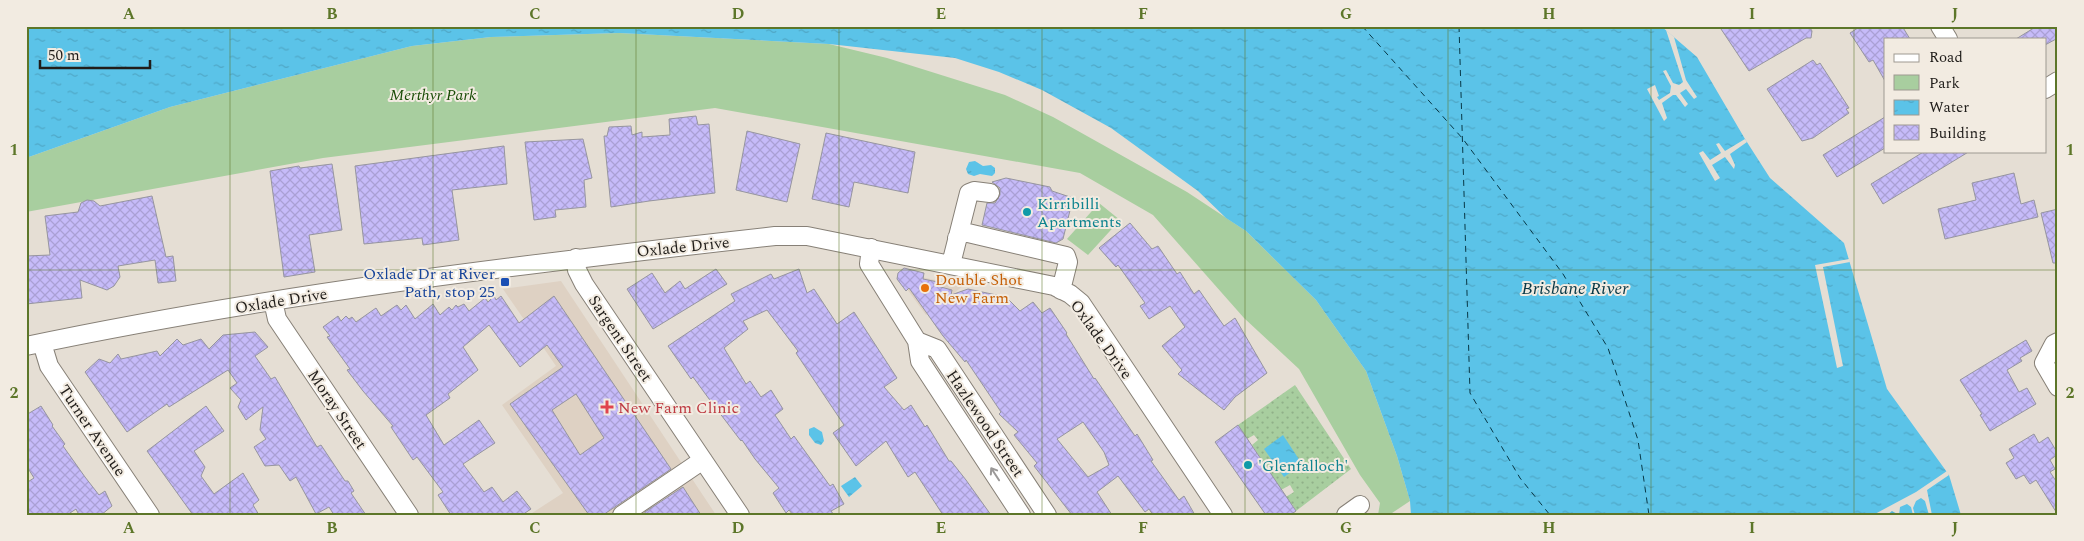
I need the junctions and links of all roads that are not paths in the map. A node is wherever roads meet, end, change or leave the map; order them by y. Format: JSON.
{"nodes":[{"id":1,"x":1940,"y":26,"type":"edge"},
{"id":2,"x":1947,"y":38,"type":"edge"},
{"id":3,"x":2058,"y":82,"type":"edge"},
{"id":4,"x":2046,"y":88,"type":"edge"},
{"id":5,"x":990,"y":193,"type":"dead end"},
{"id":6,"x":957,"y":238,"type":"junction"},
{"id":7,"x":871,"y":248,"type":"junction"},
{"id":8,"x":576,"y":258,"type":"junction"},
{"id":9,"x":951,"y":264,"type":"junction"},
{"id":10,"x":1062,"y":290,"type":"junction"},
{"id":11,"x":273,"y":301,"type":"junction"},
{"id":12,"x":917,"y":341,"type":"junction"},
{"id":13,"x":2058,"y":342,"type":"edge"},
{"id":14,"x":34,"y":344,"type":"edge"},
{"id":15,"x":2058,"y":387,"type":"edge"},
{"id":16,"x":703,"y":460,"type":"junction"},
{"id":17,"x":150,"y":515,"type":"edge"},
{"id":18,"x":409,"y":515,"type":"edge"},
{"id":19,"x":622,"y":515,"type":"edge"},
{"id":20,"x":740,"y":515,"type":"edge"},
{"id":21,"x":1021,"y":515,"type":"edge"},
{"id":22,"x":1047,"y":515,"type":"edge"},
{"id":23,"x":1223,"y":515,"type":"edge"}],
"edges":[{"from":1,"to":2,"type":"street"},
{"from":3,"to":4,"type":"street"},
{"from":5,"to":6,"type":"street"},
{"from":6,"to":9,"type":"street"},
{"from":6,"to":10,"type":"street"},
{"from":7,"to":8,"type":"street","name":"Oxlade Drive"},
{"from":7,"to":9,"type":"street","name":"Oxlade Drive"},
{"from":7,"to":12,"type":"street","name":"Hazlewood Street"},
{"from":8,"to":11,"type":"street","name":"Oxlade Drive"},
{"from":8,"to":16,"type":"street","name":"Sargent Street"},
{"from":9,"to":10,"type":"street","name":"Oxlade Drive"},
{"from":10,"to":23,"type":"street","name":"Oxlade Drive"},
{"from":11,"to":14,"type":"street","name":"Oxlade Drive"},
{"from":11,"to":18,"type":"street","name":"Moray Street"},
{"from":21,"to":12,"type":"street","name":"Hazlewood Street","one_way":true},
{"from":12,"to":22,"type":"street","name":"Hazlewood Street"},
{"from":13,"to":15,"type":"street"},
{"from":14,"to":17,"type":"street","name":"Turner Avenue"},
{"from":16,"to":19,"type":"street"},
{"from":16,"to":20,"type":"street","name":"Sargent Street"}]}
